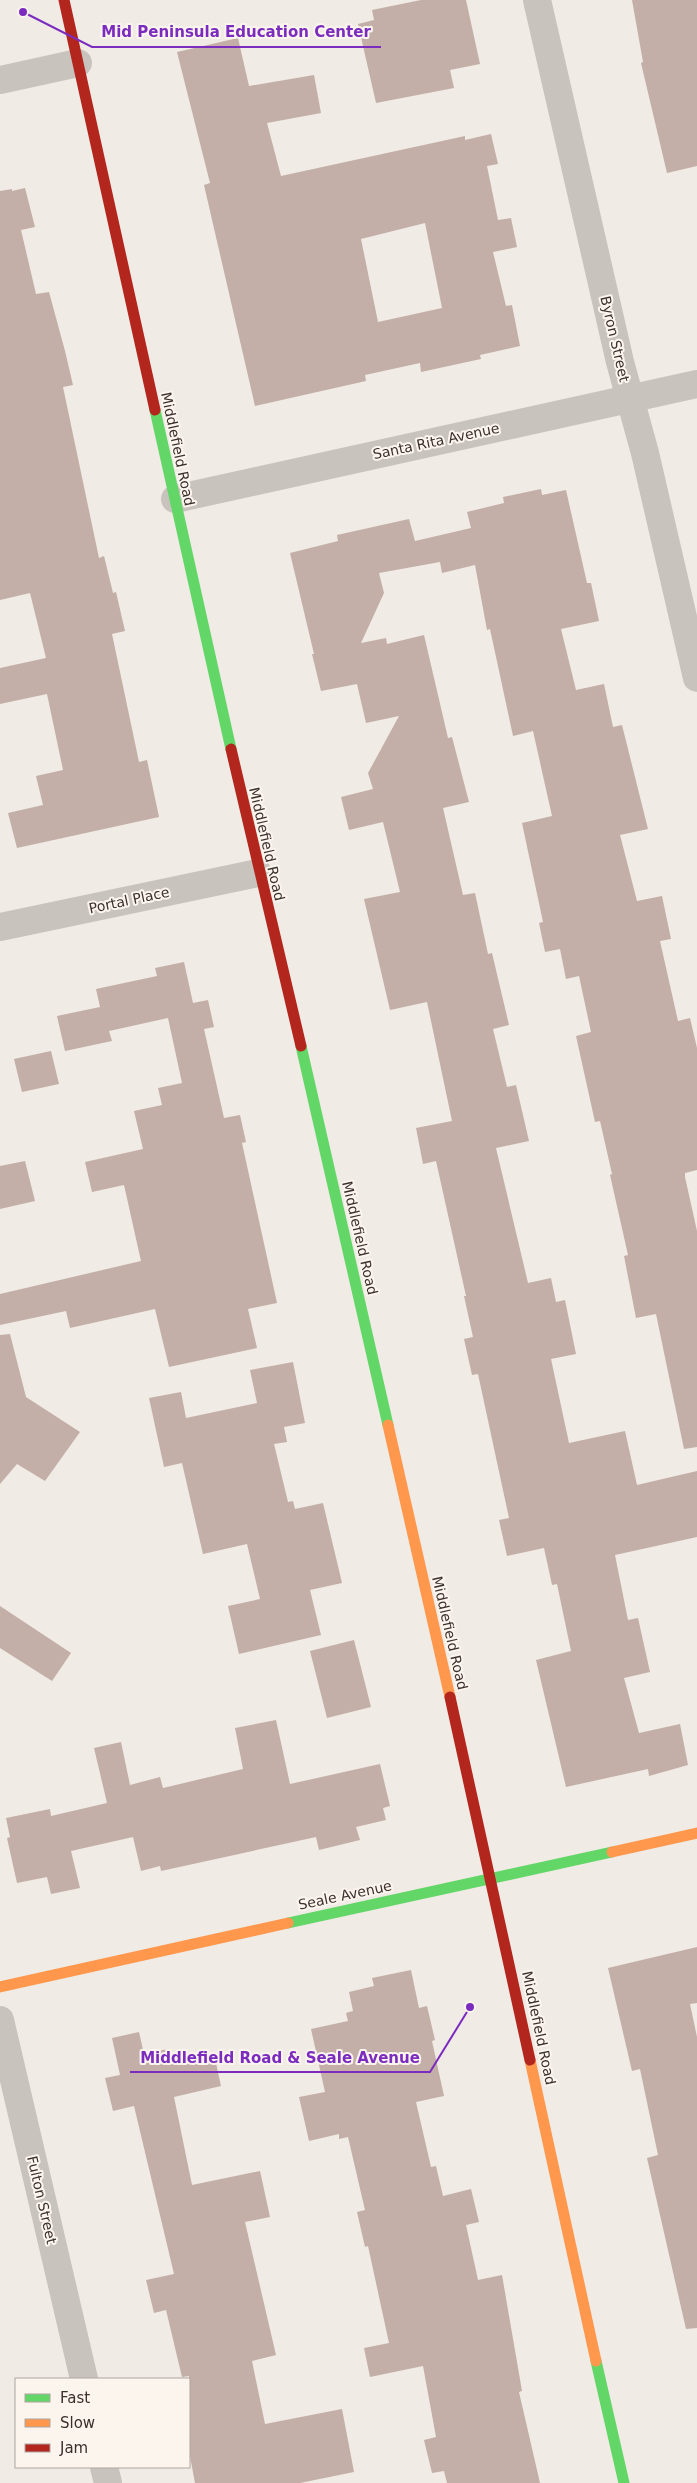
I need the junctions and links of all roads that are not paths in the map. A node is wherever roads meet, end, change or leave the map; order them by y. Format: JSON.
{"nodes":[{"id":1,"x":64,"y":0,"type":"edge"},
{"id":2,"x":537,"y":0,"type":"edge"},
{"id":3,"x":78,"y":63,"type":"junction"},
{"id":4,"x":0,"y":80,"type":"edge"},
{"id":5,"x":697,"y":384,"type":"edge"},
{"id":6,"x":629,"y":400,"type":"junction"},
{"id":7,"x":175,"y":499,"type":"junction"},
{"id":8,"x":697,"y":678,"type":"edge"},
{"id":9,"x":258,"y":873,"type":"junction"},
{"id":10,"x":0,"y":927,"type":"edge"},
{"id":11,"x":697,"y":1834,"type":"edge"},
{"id":12,"x":492,"y":1879,"type":"junction"},
{"id":13,"x":0,"y":1987,"type":"edge"},
{"id":14,"x":0,"y":2020,"type":"edge"},
{"id":15,"x":84,"y":2378,"type":"edge"},
{"id":16,"x":104,"y":2468,"type":"edge"},
{"id":17,"x":108,"y":2483,"type":"edge"},
{"id":18,"x":624,"y":2483,"type":"edge"}],
"edges":[{"from":1,"to":3,"type":"main road","name":"Middlefield Road"},
{"from":2,"to":6,"type":"street","name":"Byron Street"},
{"from":3,"to":4,"type":"street"},
{"from":3,"to":7,"type":"main road","name":"Middlefield Road"},
{"from":5,"to":6,"type":"street","name":"Santa Rita Avenue"},
{"from":6,"to":7,"type":"street","name":"Santa Rita Avenue"},
{"from":6,"to":8,"type":"street","name":"Byron Street"},
{"from":7,"to":9,"type":"main road","name":"Middlefield Road"},
{"from":9,"to":10,"type":"street","name":"Portal Place"},
{"from":9,"to":12,"type":"main road","name":"Middlefield Road"},
{"from":11,"to":12,"type":"main road","name":"Seale Avenue"},
{"from":12,"to":13,"type":"main road","name":"Seale Avenue"},
{"from":12,"to":18,"type":"main road","name":"Middlefield Road"},
{"from":14,"to":15,"type":"street","name":"Fulton Street"},
{"from":16,"to":17,"type":"street"}]}
